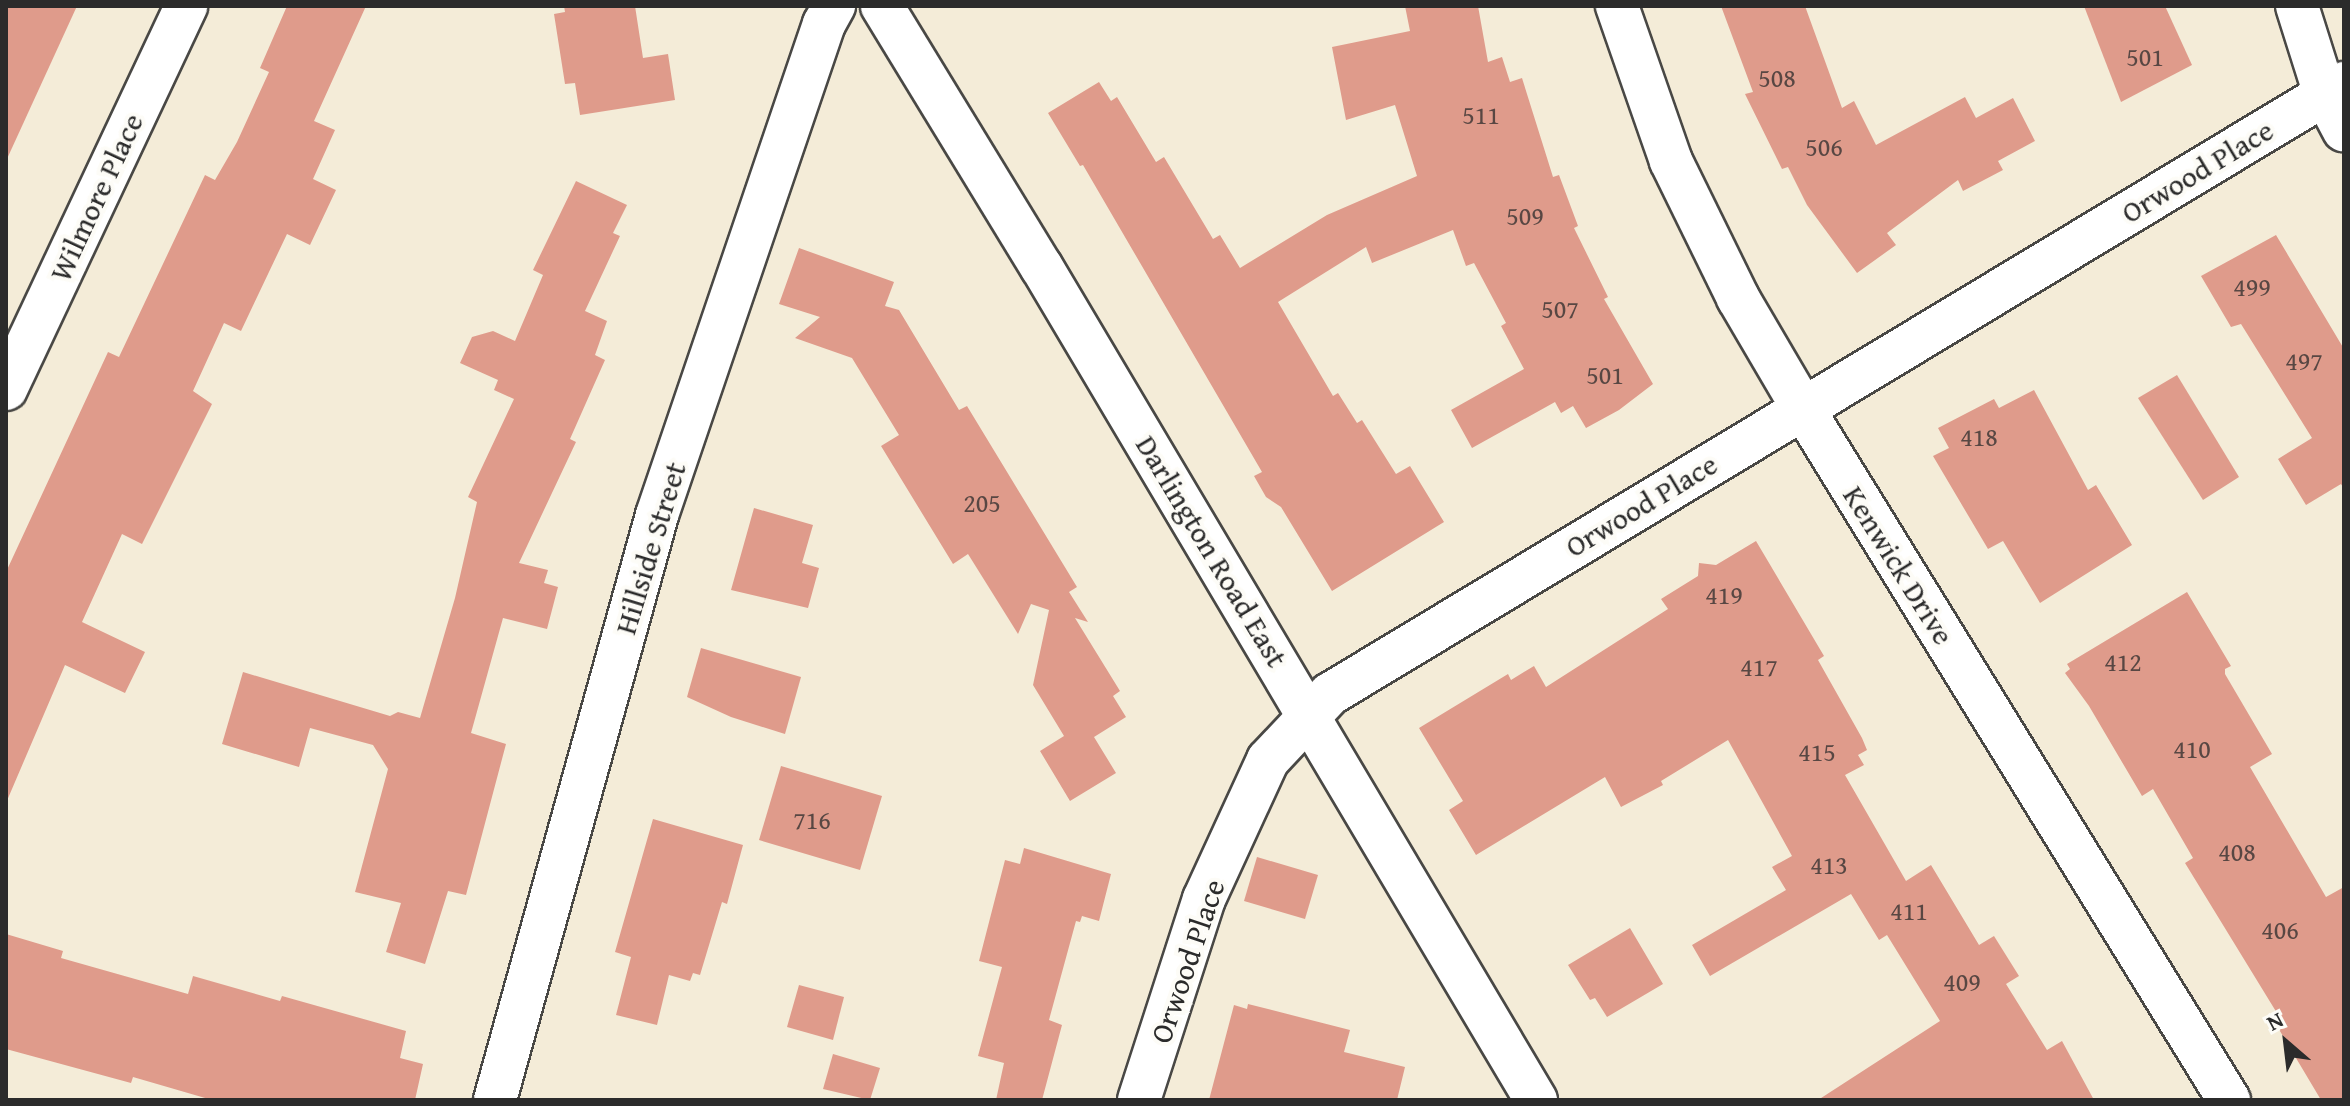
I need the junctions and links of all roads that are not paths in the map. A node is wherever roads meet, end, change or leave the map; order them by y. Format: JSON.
{"nodes":[{"id":1,"x":186,"y":6,"type":"edge"},
{"id":2,"x":834,"y":6,"type":"edge"},
{"id":3,"x":882,"y":6,"type":"edge"},
{"id":4,"x":1617,"y":6,"type":"edge"},
{"id":5,"x":2297,"y":6,"type":"edge"},
{"id":6,"x":2338,"y":103,"type":"edge"},
{"id":7,"x":6,"y":389,"type":"edge"},
{"id":8,"x":1802,"y":407,"type":"junction"},
{"id":9,"x":1308,"y":713,"type":"junction"},
{"id":10,"x":495,"y":1100,"type":"edge"},
{"id":11,"x":1139,"y":1100,"type":"edge"},
{"id":12,"x":1536,"y":1100,"type":"edge"},
{"id":13,"x":2229,"y":1100,"type":"edge"}],
"edges":[{"from":1,"to":7,"type":"street","name":"Wilmore Place"},
{"from":2,"to":10,"type":"street","name":"Hillside Street"},
{"from":3,"to":9,"type":"street","name":"Darlington Road East"},
{"from":4,"to":8,"type":"street","name":"Kenwick Drive"},
{"from":5,"to":6,"type":"street"},
{"from":6,"to":8,"type":"street","name":"Orwood Place"},
{"from":8,"to":9,"type":"street","name":"Orwood Place"},
{"from":8,"to":13,"type":"street","name":"Kenwick Drive"},
{"from":9,"to":11,"type":"street","name":"Orwood Place"},
{"from":9,"to":12,"type":"street","name":"Darlington Road East"}]}
